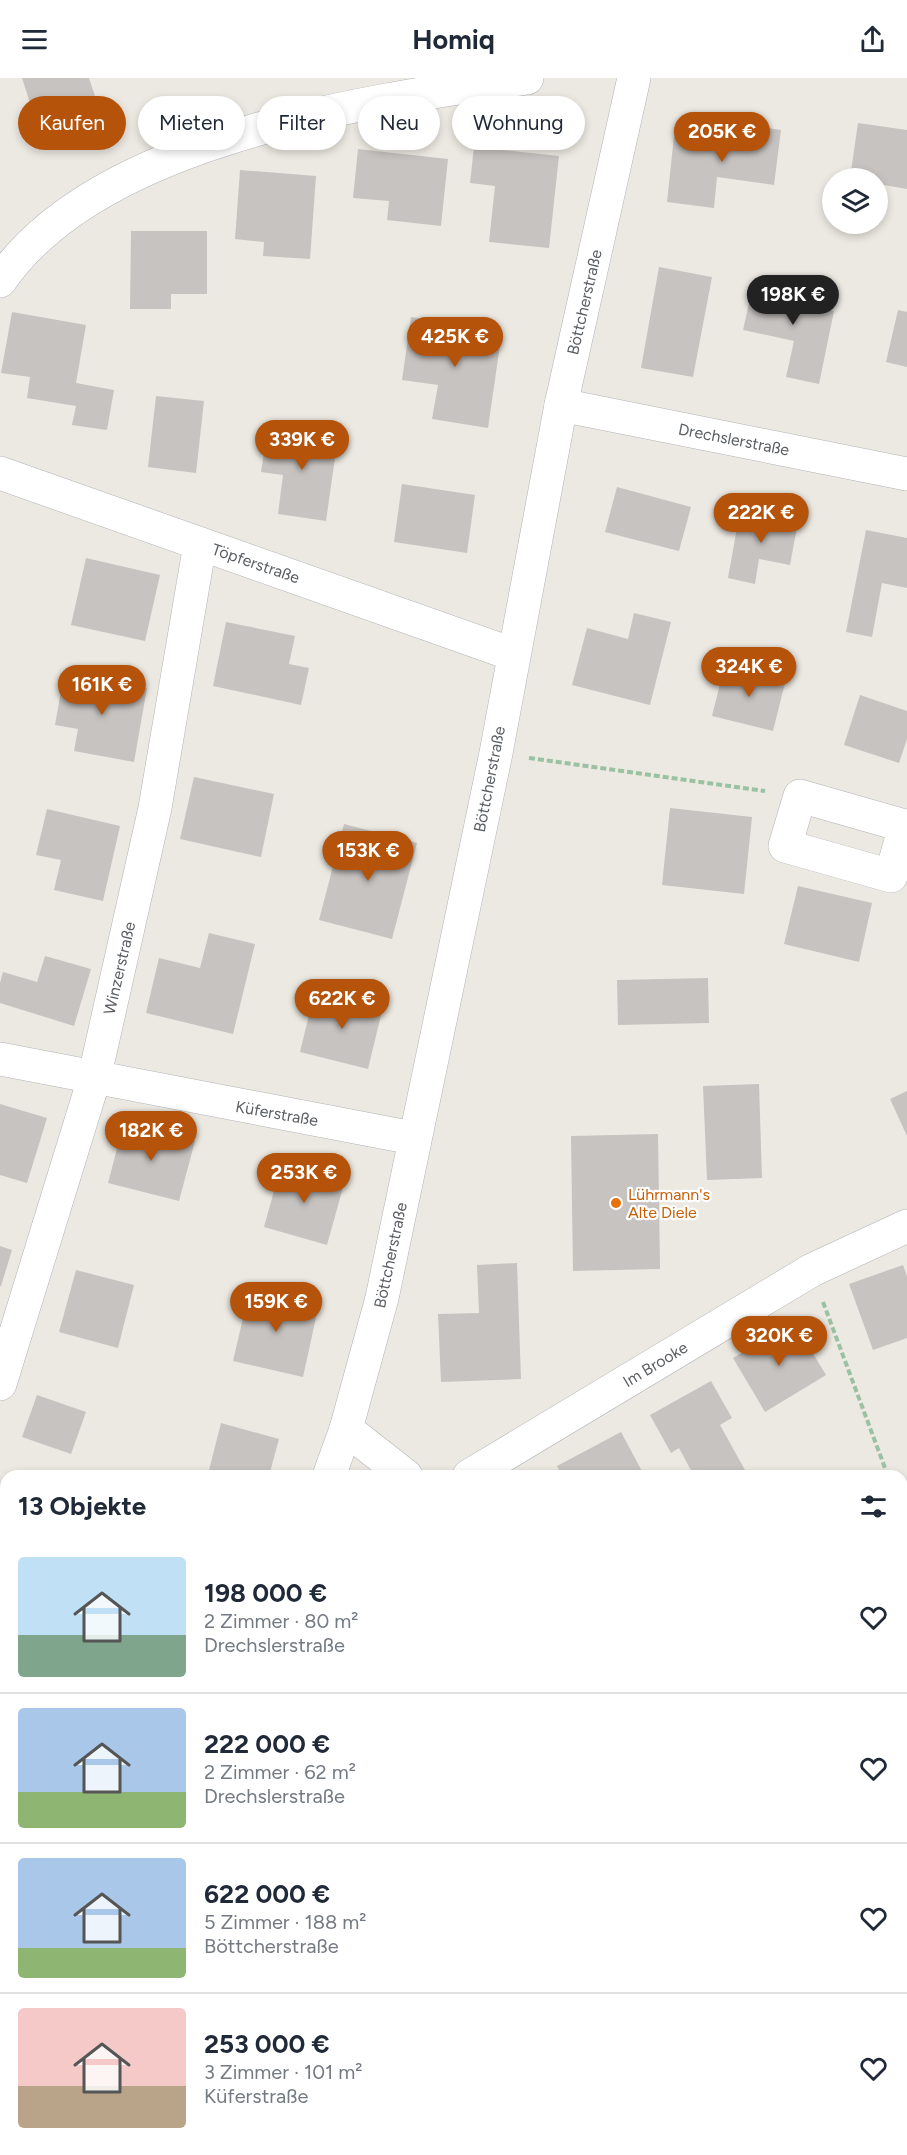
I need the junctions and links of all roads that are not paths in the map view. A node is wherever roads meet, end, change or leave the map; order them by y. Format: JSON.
{"nodes":[{"id":1,"x":526,"y":78,"type":"edge"},
{"id":2,"x":634,"y":78,"type":"edge"},
{"id":3,"x":0,"y":281,"type":"edge"},
{"id":4,"x":561,"y":405,"type":"junction"},
{"id":5,"x":0,"y":473,"type":"edge"},
{"id":6,"x":907,"y":474,"type":"edge"},
{"id":7,"x":200,"y":544,"type":"junction"},
{"id":8,"x":513,"y":654,"type":"junction"},
{"id":9,"x":899,"y":878,"type":"edge"},
{"id":10,"x":0,"y":1059,"type":"edge"},
{"id":11,"x":94,"y":1079,"type":"junction"},
{"id":12,"x":413,"y":1138,"type":"junction"},
{"id":13,"x":907,"y":1226,"type":"edge"},
{"id":14,"x":0,"y":1384,"type":"edge"},
{"id":15,"x":346,"y":1430,"type":"junction"},
{"id":16,"x":331,"y":1470,"type":"edge"},
{"id":17,"x":398,"y":1470,"type":"edge"},
{"id":18,"x":479,"y":1470,"type":"edge"}],
"edges":[{"from":1,"to":3,"type":"street"},
{"from":2,"to":4,"type":"street","name":"Böttcherstraße"},
{"from":4,"to":6,"type":"street","name":"Drechslerstraße"},
{"from":4,"to":8,"type":"street","name":"Böttcherstraße"},
{"from":5,"to":7,"type":"street","name":"Töpferstraße"},
{"from":7,"to":8,"type":"street","name":"Töpferstraße"},
{"from":7,"to":11,"type":"street","name":"Winzerstraße"},
{"from":8,"to":12,"type":"street","name":"Böttcherstraße"},
{"from":9,"to":9,"type":"street"},
{"from":10,"to":11,"type":"street","name":"Küferstraße"},
{"from":11,"to":12,"type":"street","name":"Küferstraße"},
{"from":11,"to":14,"type":"street","name":"Winzerstraße"},
{"from":12,"to":15,"type":"street","name":"Böttcherstraße"},
{"from":13,"to":18,"type":"street","name":"Im Brooke"},
{"from":15,"to":16,"type":"street","name":"Böttcherstraße"},
{"from":15,"to":17,"type":"street"}]}
